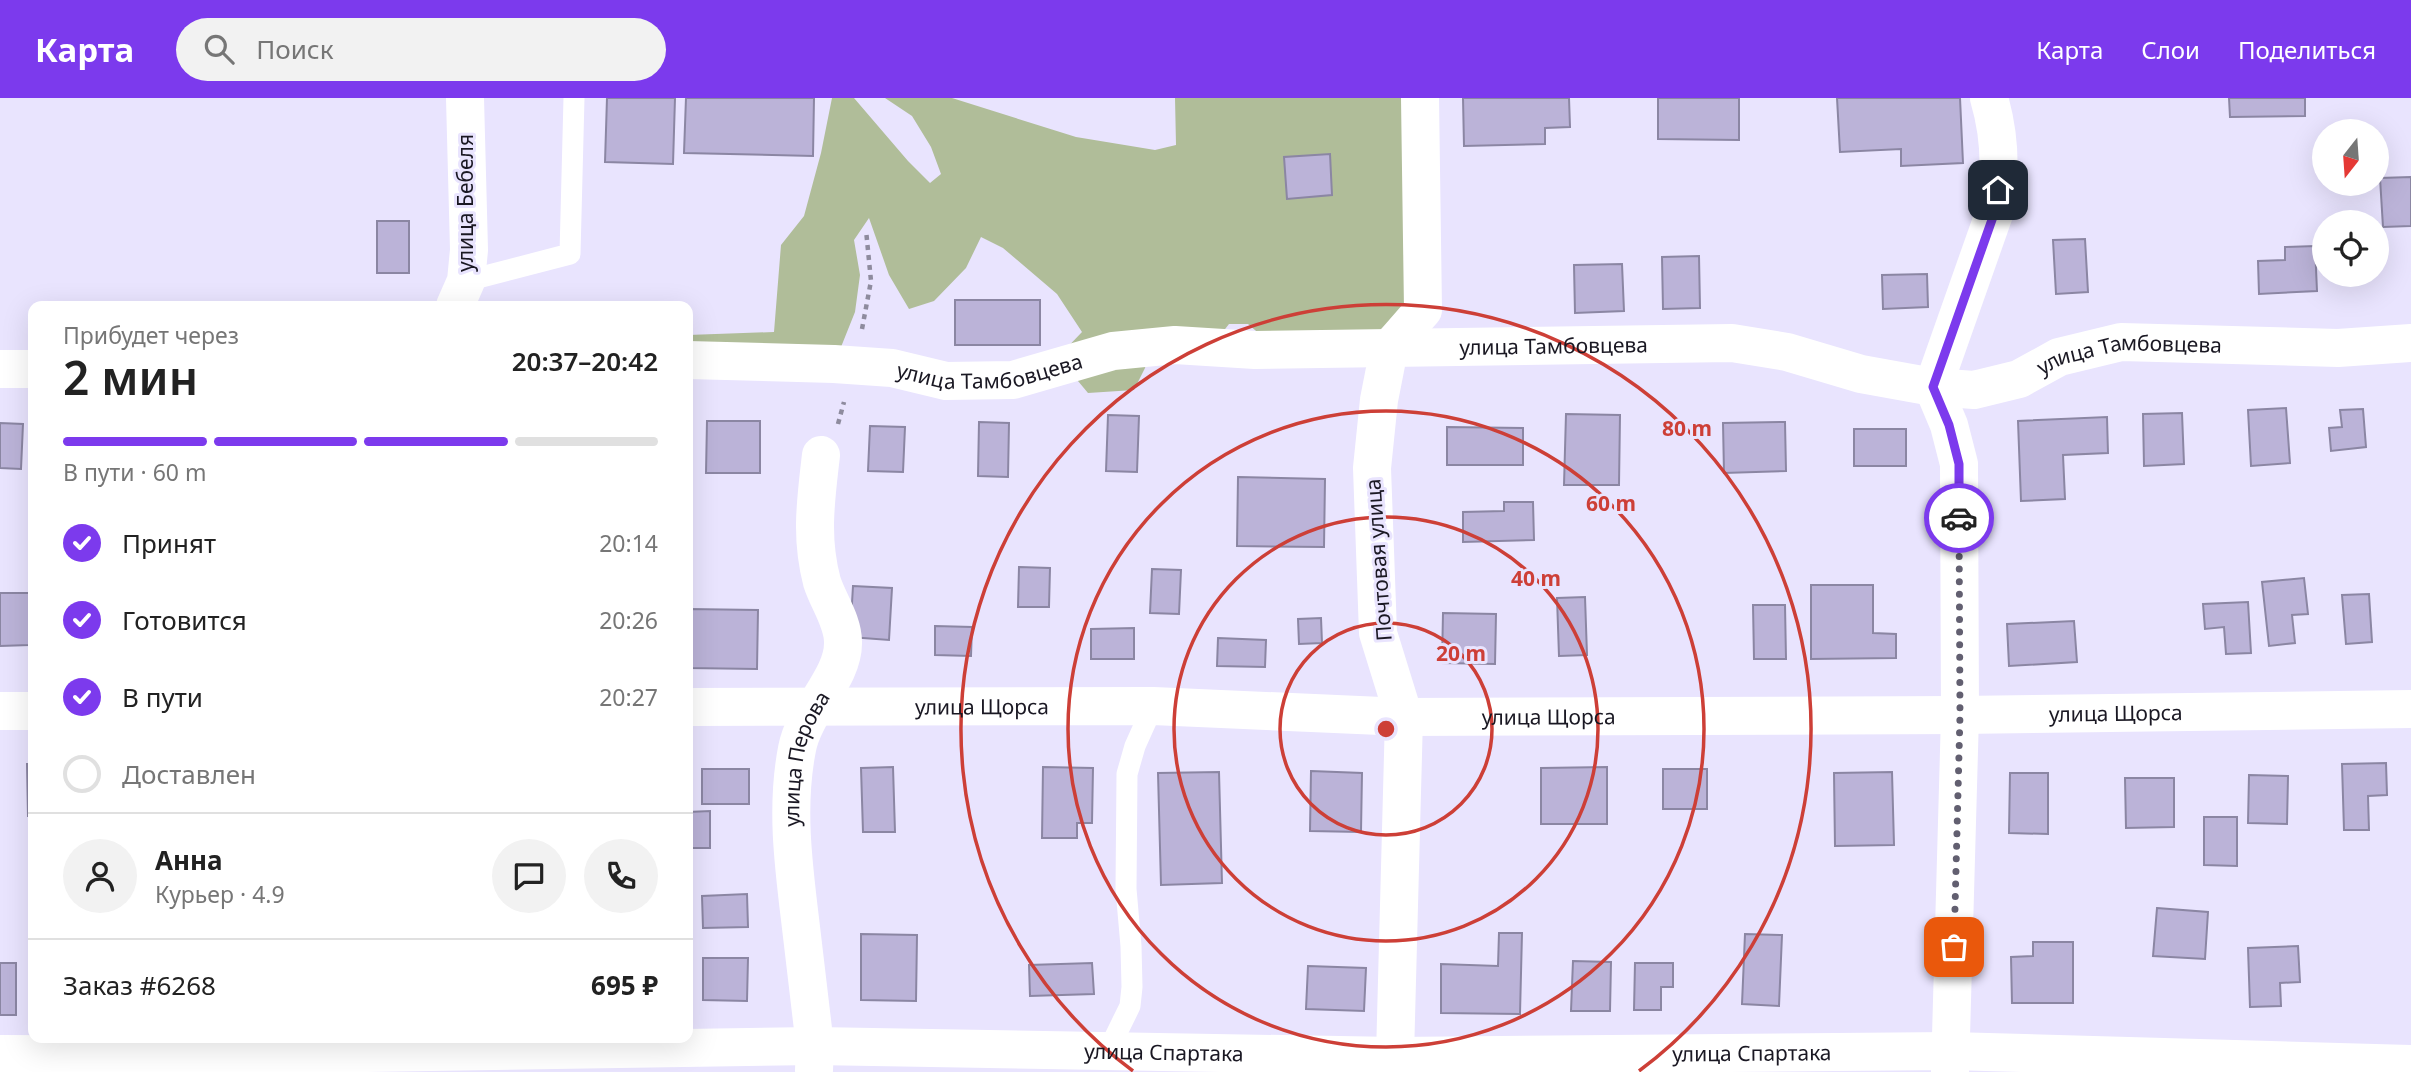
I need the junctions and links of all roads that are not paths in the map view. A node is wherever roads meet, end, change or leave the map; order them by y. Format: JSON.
{"nodes":[{"id":1,"x":465,"y":98,"type":"edge"},
{"id":2,"x":574,"y":98,"type":"edge"},
{"id":3,"x":1420,"y":98,"type":"edge"},
{"id":4,"x":1989,"y":98,"type":"edge"},
{"id":5,"x":460,"y":294,"type":"edge"},
{"id":6,"x":2411,"y":343,"type":"edge"},
{"id":7,"x":1388,"y":349,"type":"junction"},
{"id":8,"x":693,"y":360,"type":"edge"},
{"id":9,"x":0,"y":369,"type":"edge"},
{"id":10,"x":28,"y":369,"type":"edge"},
{"id":11,"x":1933,"y":387,"type":"junction"},
{"id":12,"x":821,"y":455,"type":"dead end"},
{"id":13,"x":814,"y":706,"type":"junction"},
{"id":14,"x":1153,"y":706,"type":"junction"},
{"id":15,"x":693,"y":707,"type":"edge"},
{"id":16,"x":2411,"y":709,"type":"edge"},
{"id":17,"x":0,"y":711,"type":"edge"},
{"id":18,"x":28,"y":711,"type":"edge"},
{"id":19,"x":1960,"y":715,"type":"junction"},
{"id":20,"x":1404,"y":717,"type":"junction"},
{"id":21,"x":1108,"y":1051,"type":"junction"},
{"id":22,"x":0,"y":1054,"type":"edge"},
{"id":23,"x":238,"y":1055,"type":"edge"},
{"id":24,"x":814,"y":1059,"type":"edge"},
{"id":25,"x":1951,"y":1061,"type":"edge"},
{"id":26,"x":1390,"y":1064,"type":"edge"},
{"id":27,"x":2411,"y":1064,"type":"edge"}],
"edges":[{"from":1,"to":5,"type":"street","name":"улица Бебеля"},
{"from":2,"to":5,"type":"lane"},
{"from":3,"to":7,"type":"street"},
{"from":4,"to":11,"type":"street"},
{"from":6,"to":11,"type":"street","name":"улица Тамбовцева"},
{"from":7,"to":8,"type":"street","name":"улица Тамбовцева"},
{"from":7,"to":11,"type":"street","name":"улица Тамбовцева"},
{"from":7,"to":20,"type":"street","name":"Почтовая улица"},
{"from":9,"to":10,"type":"street"},
{"from":11,"to":19,"type":"street"},
{"from":12,"to":13,"type":"street","name":"улица Перова"},
{"from":13,"to":14,"type":"street","name":"улица Щорса"},
{"from":13,"to":15,"type":"street","name":"улица Щорса"},
{"from":13,"to":24,"type":"street","name":"улица Перова"},
{"from":14,"to":20,"type":"street","name":"улица Щорса"},
{"from":14,"to":21,"type":"lane"},
{"from":16,"to":19,"type":"street","name":"улица Щорса"},
{"from":17,"to":18,"type":"street"},
{"from":19,"to":20,"type":"street","name":"улица Щорса"},
{"from":19,"to":25,"type":"street"},
{"from":20,"to":26,"type":"street","name":"Почтовая улица"},
{"from":21,"to":24,"type":"street","name":"улица Спартака"},
{"from":21,"to":26,"type":"street","name":"улица Спартака"},
{"from":22,"to":23,"type":"street","name":"улица Спартака"},
{"from":23,"to":24,"type":"street","name":"улица Спартака"},
{"from":25,"to":26,"type":"street","name":"улица Спартака"},
{"from":25,"to":27,"type":"street","name":"улица Спартака"}]}
